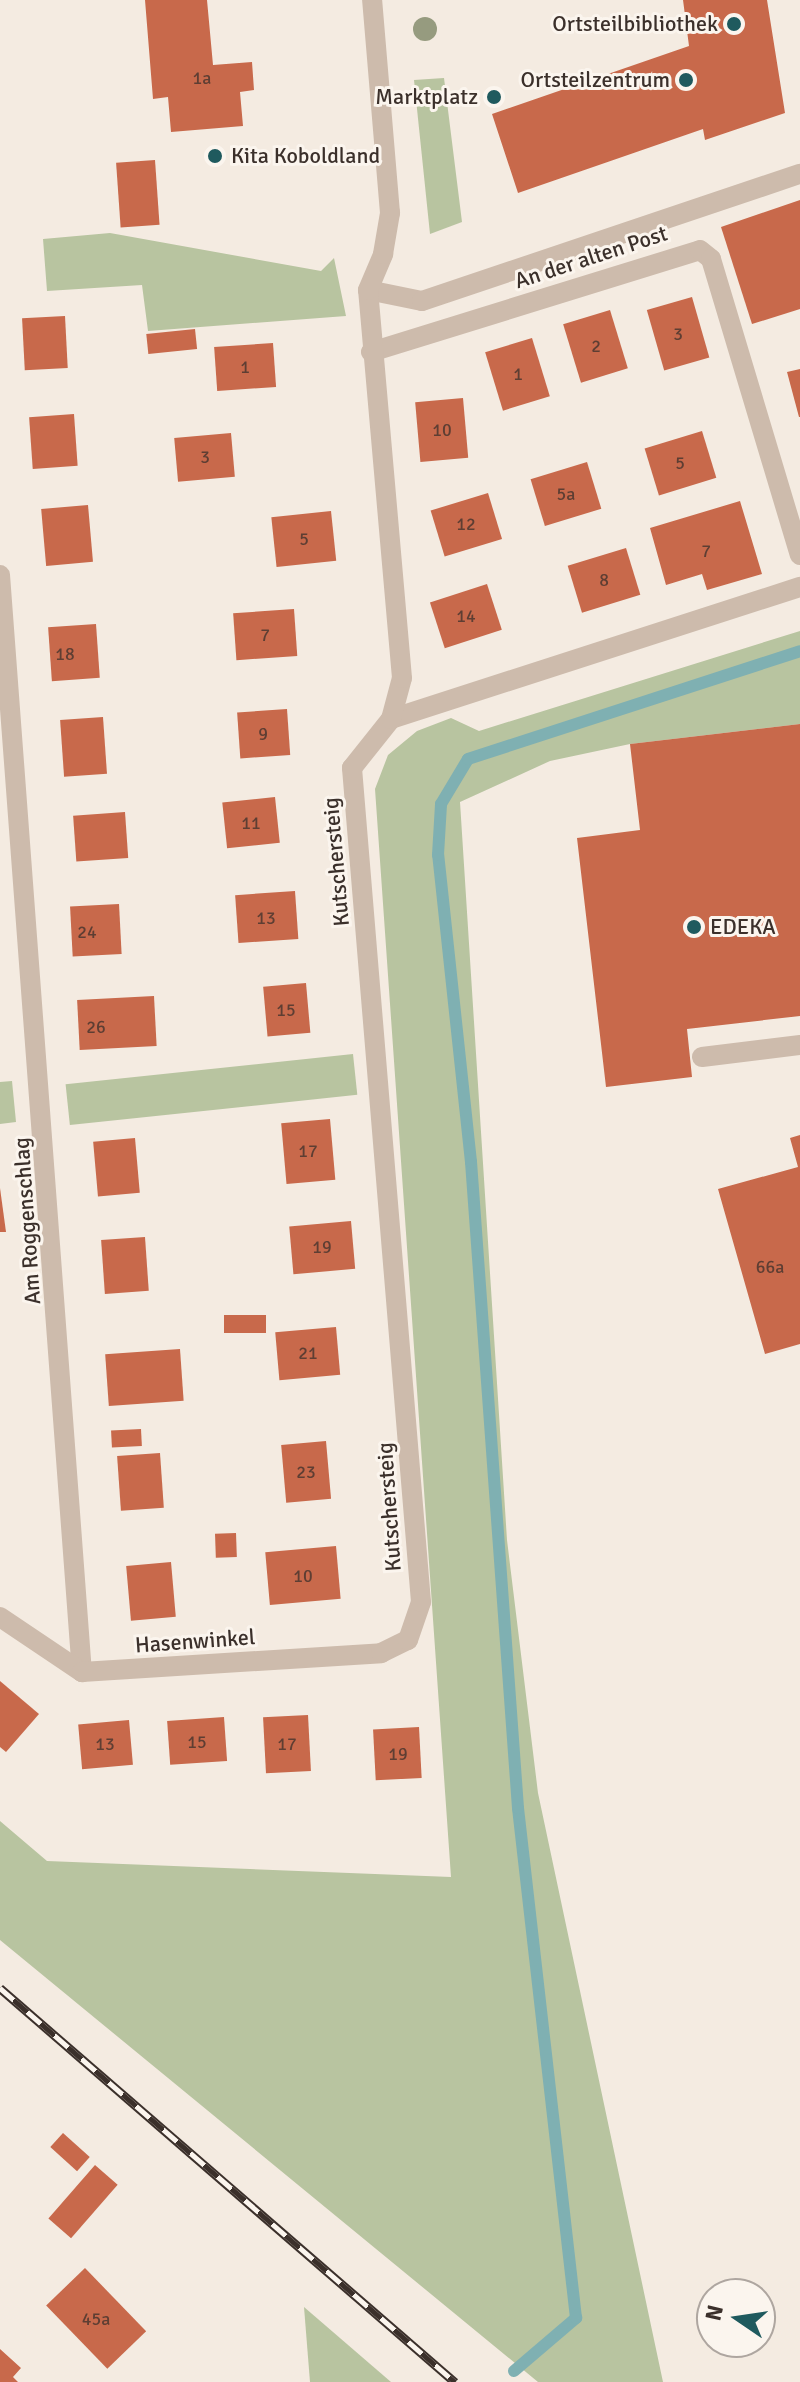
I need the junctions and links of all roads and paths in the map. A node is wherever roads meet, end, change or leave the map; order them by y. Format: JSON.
{"nodes":[{"id":1,"x":372,"y":0,"type":"edge"},
{"id":2,"x":800,"y":174,"type":"edge"},
{"id":3,"x":368,"y":290,"type":"junction"},
{"id":4,"x":371,"y":352,"type":"junction"},
{"id":5,"x":800,"y":555,"type":"edge"},
{"id":6,"x":0,"y":575,"type":"edge"},
{"id":7,"x":800,"y":587,"type":"edge"},
{"id":8,"x":391,"y":719,"type":"junction"},
{"id":9,"x":800,"y":1045,"type":"edge"},
{"id":10,"x":702,"y":1057,"type":"dead end"},
{"id":11,"x":0,"y":1617,"type":"edge"},
{"id":12,"x":408,"y":1640,"type":"joint"},
{"id":13,"x":82,"y":1672,"type":"junction"}],
"edges":[{"from":1,"to":3,"type":"street","name":"Kutschersteig"},
{"from":2,"to":3,"type":"street"},
{"from":3,"to":4,"type":"street","name":"Kutschersteig"},
{"from":4,"to":5,"type":"street","name":"An der alten Post"},
{"from":4,"to":8,"type":"street","name":"Kutschersteig"},
{"from":6,"to":13,"type":"street","name":"Am Roggenschlag"},
{"from":7,"to":8,"type":"street"},
{"from":8,"to":12,"type":"street","name":"Kutschersteig"},
{"from":9,"to":10,"type":"street"},
{"from":11,"to":13,"type":"street"},
{"from":12,"to":13,"type":"street","name":"Hasenwinkel"}]}
